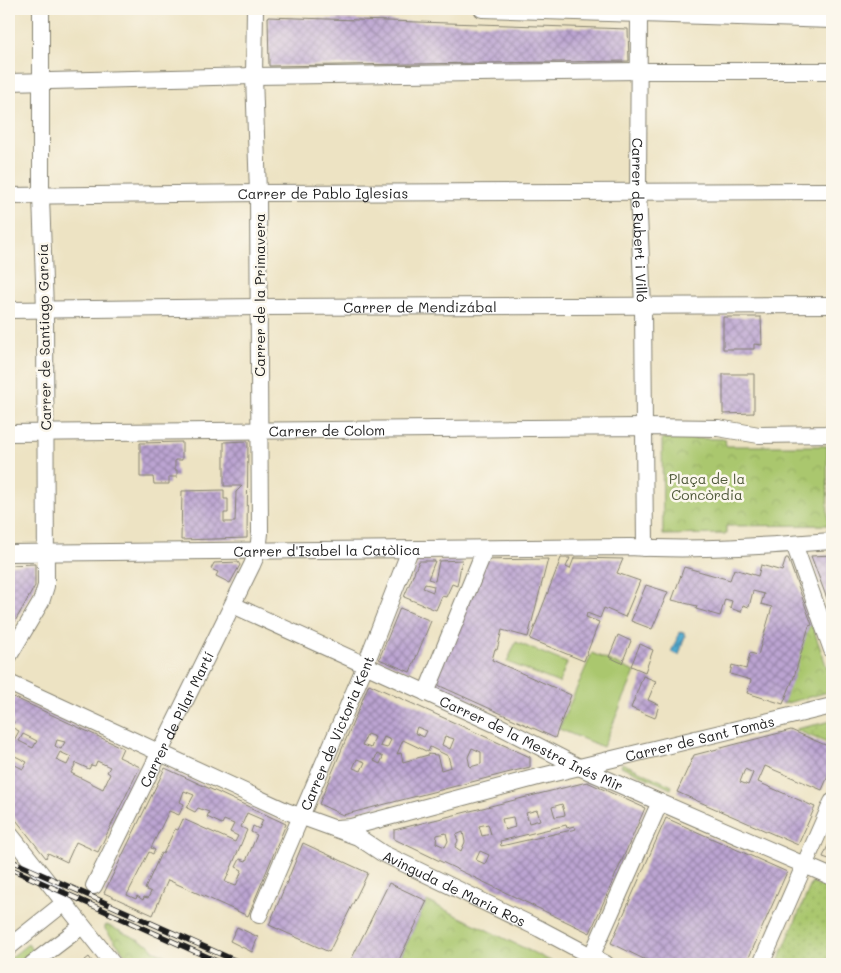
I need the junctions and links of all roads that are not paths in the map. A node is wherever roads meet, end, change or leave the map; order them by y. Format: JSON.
{"nodes":[{"id":1,"x":41,"y":9,"type":"edge"},
{"id":2,"x":255,"y":9,"type":"edge"},
{"id":3,"x":482,"y":9,"type":"edge"},
{"id":4,"x":503,"y":9,"type":"edge"},
{"id":5,"x":589,"y":11,"type":"edge"},
{"id":6,"x":639,"y":14,"type":"junction"},
{"id":7,"x":832,"y":20,"type":"edge"},
{"id":8,"x":638,"y":71,"type":"junction"},
{"id":9,"x":832,"y":71,"type":"edge"},
{"id":10,"x":254,"y":76,"type":"junction"},
{"id":11,"x":9,"y":82,"type":"edge"},
{"id":12,"x":40,"y":82,"type":"junction"},
{"id":13,"x":832,"y":190,"type":"edge"},
{"id":14,"x":638,"y":192,"type":"junction"},
{"id":15,"x":258,"y":193,"type":"junction"},
{"id":16,"x":9,"y":196,"type":"edge"},
{"id":17,"x":41,"y":196,"type":"junction"},
{"id":18,"x":832,"y":305,"type":"edge"},
{"id":19,"x":260,"y":307,"type":"junction"},
{"id":20,"x":643,"y":307,"type":"junction"},
{"id":21,"x":9,"y":310,"type":"edge"},
{"id":22,"x":45,"y":310,"type":"junction"},
{"id":23,"x":643,"y":427,"type":"junction"},
{"id":24,"x":259,"y":430,"type":"junction"},
{"id":25,"x":9,"y":433,"type":"edge"},
{"id":26,"x":46,"y":433,"type":"junction"},
{"id":27,"x":832,"y":434,"type":"edge"},
{"id":28,"x":832,"y":541,"type":"edge"},
{"id":29,"x":794,"y":544,"type":"junction"},
{"id":30,"x":645,"y":548,"type":"junction"},
{"id":31,"x":485,"y":549,"type":"junction"},
{"id":32,"x":410,"y":550,"type":"junction"},
{"id":33,"x":258,"y":551,"type":"junction"},
{"id":34,"x":9,"y":553,"type":"edge"},
{"id":35,"x":46,"y":553,"type":"junction"},
{"id":36,"x":233,"y":605,"type":"junction"},
{"id":37,"x":832,"y":650,"type":"edge"},
{"id":38,"x":9,"y":656,"type":"edge"},
{"id":39,"x":365,"y":666,"type":"junction"},
{"id":40,"x":9,"y":683,"type":"edge"},
{"id":41,"x":426,"y":693,"type":"junction"},
{"id":42,"x":832,"y":706,"type":"edge"},
{"id":43,"x":542,"y":748,"type":"junction"},
{"id":44,"x":160,"y":752,"type":"junction"},
{"id":45,"x":581,"y":768,"type":"junction"},
{"id":46,"x":538,"y":777,"type":"junction"},
{"id":47,"x":660,"y":802,"type":"junction"},
{"id":48,"x":832,"y":802,"type":"edge"},
{"id":49,"x":302,"y":816,"type":"junction"},
{"id":50,"x":380,"y":818,"type":"junction"},
{"id":51,"x":334,"y":828,"type":"junction"},
{"id":52,"x":9,"y":833,"type":"edge"},
{"id":53,"x":373,"y":847,"type":"junction"},
{"id":54,"x":805,"y":865,"type":"junction"},
{"id":55,"x":832,"y":877,"type":"edge"},
{"id":56,"x":94,"y":886,"type":"dead end"},
{"id":57,"x":64,"y":903,"type":"junction"},
{"id":58,"x":260,"y":915,"type":"dead end"},
{"id":59,"x":82,"y":926,"type":"junction"},
{"id":60,"x":9,"y":947,"type":"edge"},
{"id":61,"x":589,"y":961,"type":"edge"},
{"id":62,"x":32,"y":964,"type":"edge"},
{"id":63,"x":113,"y":964,"type":"edge"},
{"id":64,"x":606,"y":964,"type":"edge"},
{"id":65,"x":761,"y":964,"type":"edge"}],
"edges":[{"from":1,"to":12,"type":"street","name":"Carrer de Santiago García"},
{"from":2,"to":10,"type":"street","name":"Carrer de la Primavera"},
{"from":3,"to":4,"type":"street"},
{"from":4,"to":5,"type":"street"},
{"from":5,"to":6,"type":"street"},
{"from":6,"to":7,"type":"street"},
{"from":6,"to":8,"type":"street","name":"Carrer de Rubert i Villó"},
{"from":8,"to":9,"type":"street"},
{"from":8,"to":10,"type":"street"},
{"from":8,"to":14,"type":"street","name":"Carrer de Rubert i Villó"},
{"from":10,"to":12,"type":"street"},
{"from":10,"to":15,"type":"street","name":"Carrer de la Primavera"},
{"from":11,"to":12,"type":"street"},
{"from":12,"to":17,"type":"street","name":"Carrer de Santiago García"},
{"from":13,"to":14,"type":"street","name":"Carrer de Pablo Iglesias"},
{"from":14,"to":15,"type":"street","name":"Carrer de Pablo Iglesias"},
{"from":14,"to":20,"type":"street","name":"Carrer de Rubert i Villó"},
{"from":15,"to":17,"type":"street","name":"Carrer de Pablo Iglesias"},
{"from":15,"to":19,"type":"street","name":"Carrer de la Primavera"},
{"from":16,"to":17,"type":"street","name":"Carrer de Pablo Iglesias"},
{"from":17,"to":22,"type":"street","name":"Carrer de Santiago García"},
{"from":18,"to":20,"type":"street","name":"Carrer de Mendizábal"},
{"from":19,"to":20,"type":"street","name":"Carrer de Mendizábal"},
{"from":19,"to":22,"type":"street","name":"Carrer de Mendizábal"},
{"from":19,"to":24,"type":"street","name":"Carrer de la Primavera"},
{"from":20,"to":23,"type":"street","name":"Carrer de Rubert i Villó"},
{"from":21,"to":22,"type":"street","name":"Carrer de Mendizábal"},
{"from":22,"to":26,"type":"street","name":"Carrer de Santiago García"},
{"from":23,"to":24,"type":"street","name":"Carrer de Colom"},
{"from":23,"to":27,"type":"street"},
{"from":23,"to":30,"type":"street"},
{"from":24,"to":26,"type":"street","name":"Carrer de Colom"},
{"from":24,"to":33,"type":"street","name":"Carrer de la Primavera"},
{"from":25,"to":26,"type":"street","name":"Carrer de Colom"},
{"from":26,"to":35,"type":"street","name":"Carrer de Santiago García"},
{"from":28,"to":29,"type":"street"},
{"from":29,"to":30,"type":"street"},
{"from":29,"to":37,"type":"street"},
{"from":30,"to":31,"type":"street","name":"Carrer d'Isabel la Catòlica"},
{"from":31,"to":32,"type":"street","name":"Carrer d'Isabel la Catòlica"},
{"from":31,"to":41,"type":"street"},
{"from":32,"to":33,"type":"street","name":"Carrer d'Isabel la Catòlica"},
{"from":32,"to":39,"type":"street","name":"Carrer de Victoria Kent"},
{"from":33,"to":35,"type":"street","name":"Carrer d'Isabel la Catòlica"},
{"from":33,"to":36,"type":"street","name":"Carrer de Pilar Martí"},
{"from":34,"to":35,"type":"street","name":"Carrer d'Isabel la Catòlica"},
{"from":35,"to":38,"type":"street","name":"Carrer de Santiago García"},
{"from":36,"to":39,"type":"street","name":"Carrer de la Mestra Inés Mir"},
{"from":36,"to":44,"type":"street","name":"Carrer de Pilar Martí"},
{"from":39,"to":41,"type":"street","name":"Carrer de la Mestra Inés Mir"},
{"from":39,"to":49,"type":"street","name":"Carrer de Victoria Kent"},
{"from":40,"to":44,"type":"street","name":"Avinguda de Maria Ros"},
{"from":41,"to":43,"type":"street","name":"Carrer de la Mestra Inés Mir"},
{"from":42,"to":45,"type":"street","name":"Carrer de Sant Tomàs"},
{"from":43,"to":45,"type":"street","name":"Carrer de la Mestra Inés Mir"},
{"from":43,"to":46,"type":"street"},
{"from":44,"to":49,"type":"street","name":"Avinguda de Maria Ros"},
{"from":44,"to":56,"type":"street","name":"Carrer de Pilar Martí"},
{"from":45,"to":46,"type":"street","name":"Carrer de Sant Tomàs"},
{"from":45,"to":47,"type":"street","name":"Carrer de la Mestra Inés Mir"},
{"from":46,"to":50,"type":"street","name":"Carrer de Sant Tomàs"},
{"from":47,"to":54,"type":"street","name":"Carrer de la Mestra Inés Mir"},
{"from":47,"to":61,"type":"street"},
{"from":48,"to":54,"type":"street"},
{"from":49,"to":51,"type":"street","name":"Avinguda de Maria Ros"},
{"from":49,"to":58,"type":"street","name":"Carrer de Victoria Kent"},
{"from":50,"to":51,"type":"street","name":"Carrer de Sant Tomàs"},
{"from":50,"to":53,"type":"street"},
{"from":51,"to":53,"type":"street","name":"Avinguda de Maria Ros"},
{"from":52,"to":57,"type":"street"},
{"from":53,"to":61,"type":"street","name":"Avinguda de Maria Ros"},
{"from":54,"to":55,"type":"street","name":"Carrer de la Mestra Inés Mir"},
{"from":54,"to":65,"type":"street"},
{"from":57,"to":59,"type":"street"},
{"from":57,"to":60,"type":"street"},
{"from":59,"to":62,"type":"street"},
{"from":59,"to":63,"type":"street"},
{"from":61,"to":64,"type":"street","name":"Avinguda de Maria Ros"}]}
